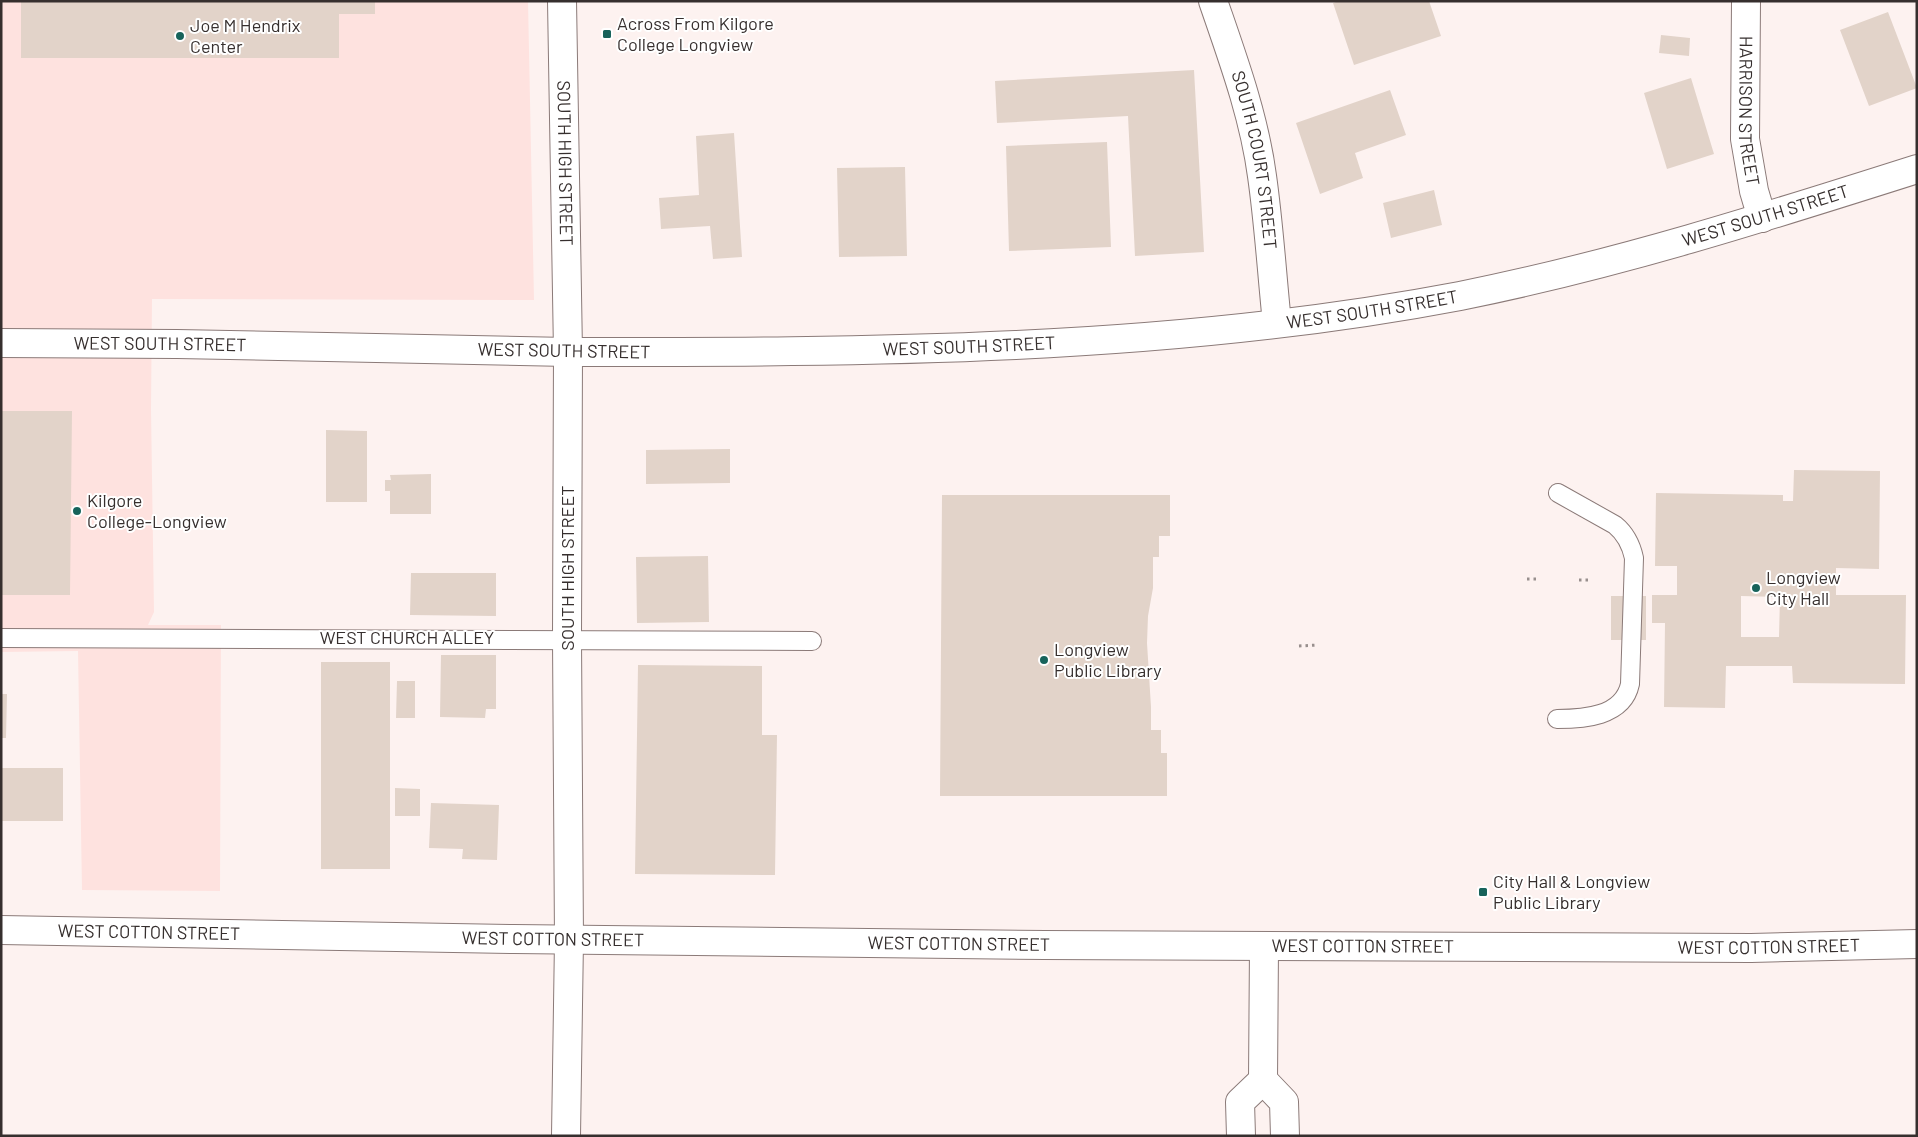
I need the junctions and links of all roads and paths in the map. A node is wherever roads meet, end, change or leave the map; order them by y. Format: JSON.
{"nodes":[{"id":1,"x":562,"y":1,"type":"edge"},
{"id":2,"x":1213,"y":1,"type":"edge"},
{"id":3,"x":1746,"y":1,"type":"edge"},
{"id":4,"x":1917,"y":169,"type":"edge"},
{"id":5,"x":1762,"y":218,"type":"junction"},
{"id":6,"x":1278,"y":324,"type":"junction"},
{"id":7,"x":1,"y":344,"type":"edge"},
{"id":8,"x":568,"y":352,"type":"junction"},
{"id":9,"x":1558,"y":493,"type":"dead end"},
{"id":10,"x":1527,"y":579,"type":"dead end"},
{"id":11,"x":1537,"y":579,"type":"dead end"},
{"id":12,"x":1579,"y":580,"type":"dead end"},
{"id":13,"x":1590,"y":580,"type":"dead end"},
{"id":14,"x":1,"y":638,"type":"edge"},
{"id":15,"x":567,"y":639,"type":"junction"},
{"id":16,"x":812,"y":641,"type":"dead end"},
{"id":17,"x":1317,"y":645,"type":"dead end"},
{"id":18,"x":1299,"y":646,"type":"dead end"},
{"id":19,"x":1557,"y":719,"type":"dead end"},
{"id":20,"x":1,"y":930,"type":"edge"},
{"id":21,"x":569,"y":940,"type":"junction"},
{"id":22,"x":1917,"y":944,"type":"edge"},
{"id":23,"x":1264,"y":946,"type":"junction"},
{"id":24,"x":1263,"y":1080,"type":"junction"},
{"id":25,"x":566,"y":1136,"type":"edge"},
{"id":26,"x":1241,"y":1136,"type":"edge"},
{"id":27,"x":1285,"y":1136,"type":"edge"}],
"edges":[{"from":1,"to":8,"type":"main road","name":"SOUTH HIGH STREET"},
{"from":2,"to":6,"type":"main road","name":"SOUTH COURT STREET"},
{"from":3,"to":5,"type":"main road","name":"HARRISON STREET"},
{"from":4,"to":5,"type":"main road","name":"WEST SOUTH STREET"},
{"from":5,"to":6,"type":"main road","name":"WEST SOUTH STREET"},
{"from":6,"to":8,"type":"main road","name":"WEST SOUTH STREET"},
{"from":7,"to":8,"type":"main road","name":"WEST SOUTH STREET"},
{"from":8,"to":15,"type":"main road","name":"SOUTH HIGH STREET"},
{"from":9,"to":19,"type":"lane"},
{"from":10,"to":11,"type":"path"},
{"from":12,"to":13,"type":"path"},
{"from":14,"to":15,"type":"lane","name":"WEST CHURCH ALLEY"},
{"from":15,"to":16,"type":"lane","name":"WEST CHURCH ALLEY"},
{"from":15,"to":21,"type":"main road","name":"SOUTH HIGH STREET"},
{"from":17,"to":18,"type":"path"},
{"from":20,"to":21,"type":"main road","name":"WEST COTTON STREET"},
{"from":21,"to":23,"type":"main road","name":"WEST COTTON STREET"},
{"from":21,"to":25,"type":"main road","name":"SOUTH HIGH STREET"},
{"from":22,"to":23,"type":"main road","name":"WEST COTTON STREET"},
{"from":23,"to":24,"type":"main road"},
{"from":24,"to":26,"type":"main road"},
{"from":24,"to":27,"type":"main road"}]}
